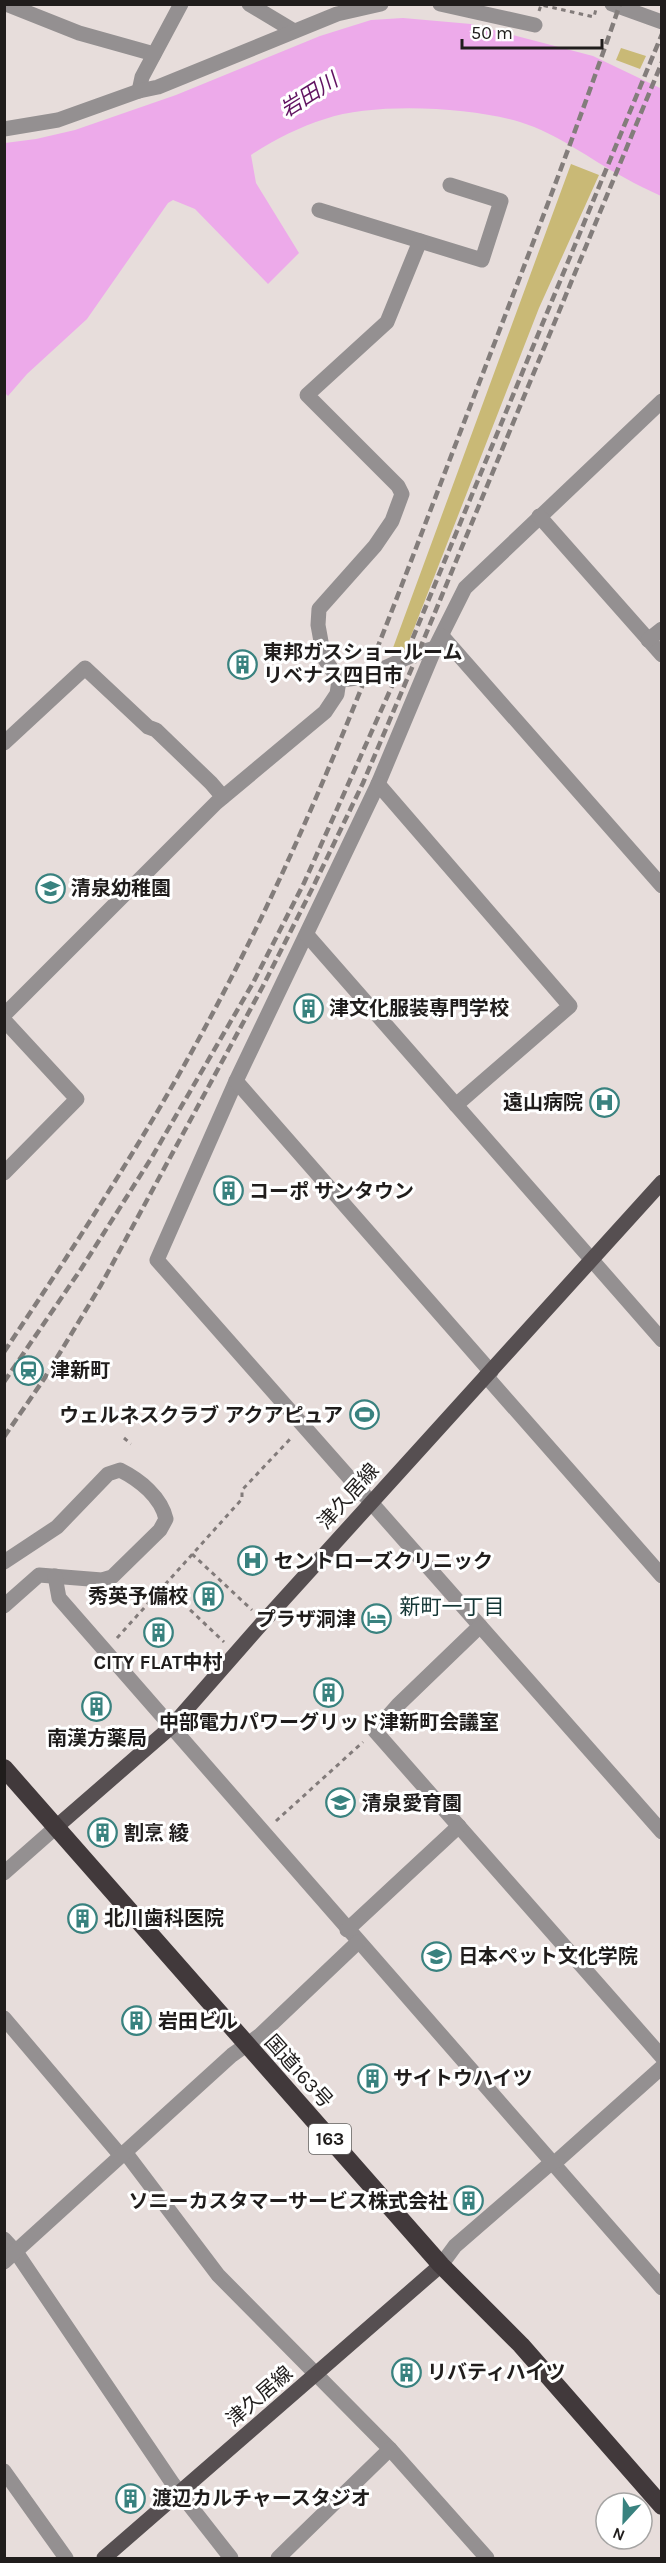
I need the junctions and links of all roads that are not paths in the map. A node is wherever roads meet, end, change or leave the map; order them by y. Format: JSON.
{"nodes":[{"id":1,"x":6,"y":4,"type":"edge"},
{"id":2,"x":181,"y":4,"type":"edge"},
{"id":3,"x":249,"y":4,"type":"edge"},
{"id":4,"x":440,"y":4,"type":"edge"},
{"id":5,"x":612,"y":4,"type":"edge"},
{"id":6,"x":372,"y":5,"type":"edge"},
{"id":7,"x":662,"y":22,"type":"edge"},
{"id":8,"x":536,"y":25,"type":"road end"},
{"id":9,"x":294,"y":31,"type":"junction"},
{"id":10,"x":154,"y":54,"type":"junction"},
{"id":11,"x":139,"y":90,"type":"junction"},
{"id":12,"x":4,"y":129,"type":"edge"},
{"id":13,"x":450,"y":185,"type":"dead end"},
{"id":14,"x":319,"y":210,"type":"dead end"},
{"id":15,"x":420,"y":241,"type":"junction"},
{"id":16,"x":662,"y":401,"type":"edge"},
{"id":17,"x":539,"y":516,"type":"junction"},
{"id":18,"x":662,"y":629,"type":"edge"},
{"id":19,"x":648,"y":640,"type":"junction"},
{"id":20,"x":439,"y":642,"type":"junction"},
{"id":21,"x":662,"y":656,"type":"edge"},
{"id":22,"x":339,"y":681,"type":"junction"},
{"id":23,"x":4,"y":743,"type":"edge"},
{"id":24,"x":378,"y":784,"type":"junction"},
{"id":25,"x":223,"y":797,"type":"junction"},
{"id":26,"x":662,"y":886,"type":"edge"},
{"id":27,"x":307,"y":936,"type":"junction"},
{"id":28,"x":4,"y":1015,"type":"edge"},
{"id":29,"x":4,"y":1020,"type":"edge"},
{"id":30,"x":236,"y":1081,"type":"junction"},
{"id":31,"x":456,"y":1105,"type":"junction"},
{"id":32,"x":4,"y":1173,"type":"edge"},
{"id":33,"x":662,"y":1182,"type":"edge"},
{"id":34,"x":590,"y":1258,"type":"junction"},
{"id":35,"x":662,"y":1340,"type":"edge"},
{"id":36,"x":489,"y":1374,"type":"junction"},
{"id":37,"x":372,"y":1501,"type":"junction"},
{"id":38,"x":4,"y":1562,"type":"edge"},
{"id":39,"x":55,"y":1576,"type":"junction"},
{"id":40,"x":662,"y":1576,"type":"edge"},
{"id":41,"x":4,"y":1606,"type":"edge"},
{"id":42,"x":480,"y":1626,"type":"junction"},
{"id":43,"x":171,"y":1726,"type":"junction"},
{"id":44,"x":4,"y":1768,"type":"edge"},
{"id":45,"x":459,"y":1826,"type":"junction"},
{"id":46,"x":54,"y":1828,"type":"junction"},
{"id":47,"x":662,"y":1832,"type":"edge"},
{"id":48,"x":4,"y":1873,"type":"edge"},
{"id":49,"x":347,"y":1930,"type":"junction"},
{"id":50,"x":358,"y":1942,"type":"junction"},
{"id":51,"x":4,"y":2019,"type":"edge"},
{"id":52,"x":246,"y":2045,"type":"junction"},
{"id":53,"x":662,"y":2057,"type":"edge"},
{"id":54,"x":662,"y":2067,"type":"edge"},
{"id":55,"x":123,"y":2154,"type":"junction"},
{"id":56,"x":552,"y":2162,"type":"junction"},
{"id":57,"x":4,"y":2239,"type":"edge"},
{"id":58,"x":10,"y":2257,"type":"edge"},
{"id":59,"x":441,"y":2265,"type":"junction"},
{"id":60,"x":662,"y":2288,"type":"edge"},
{"id":61,"x":317,"y":2374,"type":"junction"},
{"id":62,"x":390,"y":2449,"type":"junction"},
{"id":63,"x":5,"y":2472,"type":"edge"},
{"id":64,"x":180,"y":2492,"type":"junction"},
{"id":65,"x":662,"y":2506,"type":"edge"},
{"id":66,"x":66,"y":2559,"type":"edge"},
{"id":67,"x":104,"y":2559,"type":"edge"},
{"id":68,"x":231,"y":2559,"type":"edge"},
{"id":69,"x":278,"y":2559,"type":"edge"},
{"id":70,"x":487,"y":2559,"type":"edge"}],
"edges":[{"from":1,"to":10,"type":"street"},
{"from":2,"to":10,"type":"street"},
{"from":3,"to":9,"type":"street"},
{"from":4,"to":8,"type":"street"},
{"from":5,"to":7,"type":"street"},
{"from":6,"to":9,"type":"street"},
{"from":9,"to":11,"type":"street"},
{"from":10,"to":11,"type":"street"},
{"from":11,"to":12,"type":"street"},
{"from":13,"to":15,"type":"street"},
{"from":14,"to":15,"type":"street"},
{"from":15,"to":22,"type":"street"},
{"from":16,"to":17,"type":"street"},
{"from":17,"to":19,"type":"street"},
{"from":17,"to":20,"type":"street"},
{"from":18,"to":19,"type":"street"},
{"from":19,"to":21,"type":"street"},
{"from":20,"to":22,"type":"street"},
{"from":20,"to":24,"type":"street"},
{"from":20,"to":26,"type":"street"},
{"from":22,"to":25,"type":"street"},
{"from":23,"to":25,"type":"street"},
{"from":24,"to":27,"type":"street"},
{"from":24,"to":31,"type":"street"},
{"from":25,"to":28,"type":"street"},
{"from":27,"to":30,"type":"street"},
{"from":27,"to":31,"type":"street"},
{"from":29,"to":32,"type":"street"},
{"from":30,"to":36,"type":"street"},
{"from":30,"to":37,"type":"street"},
{"from":31,"to":34,"type":"street"},
{"from":33,"to":34,"type":"main road","name":"津久居線"},
{"from":34,"to":35,"type":"street"},
{"from":34,"to":36,"type":"main road","name":"津久居線"},
{"from":36,"to":37,"type":"main road","name":"津久居線"},
{"from":36,"to":40,"type":"street"},
{"from":37,"to":42,"type":"street"},
{"from":37,"to":43,"type":"main road","name":"津久居線"},
{"from":38,"to":39,"type":"street"},
{"from":39,"to":41,"type":"street"},
{"from":39,"to":43,"type":"street"},
{"from":42,"to":45,"type":"street"},
{"from":42,"to":47,"type":"street"},
{"from":43,"to":46,"type":"main road","name":"津久居線"},
{"from":43,"to":49,"type":"street"},
{"from":44,"to":46,"type":"highway","name":"国道163号","number":"163"},
{"from":45,"to":49,"type":"street"},
{"from":45,"to":53,"type":"street"},
{"from":46,"to":48,"type":"street"},
{"from":46,"to":52,"type":"highway","name":"国道163号","number":"163"},
{"from":49,"to":50,"type":"street"},
{"from":50,"to":52,"type":"street"},
{"from":50,"to":56,"type":"street"},
{"from":51,"to":55,"type":"street"},
{"from":52,"to":55,"type":"street"},
{"from":52,"to":59,"type":"highway","name":"国道163号","number":"163"},
{"from":54,"to":56,"type":"street"},
{"from":55,"to":58,"type":"street"},
{"from":55,"to":61,"type":"street"},
{"from":56,"to":59,"type":"street"},
{"from":56,"to":60,"type":"street"},
{"from":57,"to":58,"type":"street"},
{"from":58,"to":64,"type":"street"},
{"from":59,"to":61,"type":"main road","name":"津久居線"},
{"from":59,"to":65,"type":"highway","name":"国道163号","number":"163"},
{"from":61,"to":62,"type":"street"},
{"from":61,"to":64,"type":"main road","name":"津久居線"},
{"from":62,"to":69,"type":"street"},
{"from":62,"to":70,"type":"street"},
{"from":63,"to":66,"type":"street"},
{"from":64,"to":67,"type":"main road","name":"津久居線"},
{"from":64,"to":68,"type":"street"}]}
